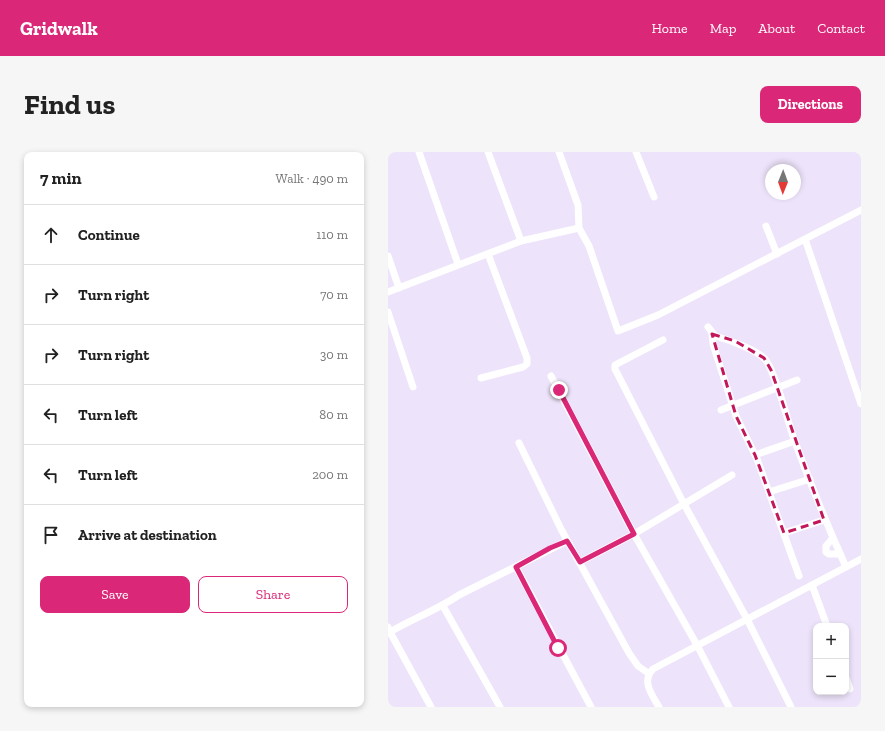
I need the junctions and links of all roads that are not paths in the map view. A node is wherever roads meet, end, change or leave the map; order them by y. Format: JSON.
{"nodes":[{"id":1,"x":419,"y":152,"type":"edge"},
{"id":2,"x":488,"y":152,"type":"edge"},
{"id":3,"x":558,"y":152,"type":"edge"},
{"id":4,"x":636,"y":152,"type":"edge"},
{"id":5,"x":654,"y":197,"type":"dead end"},
{"id":6,"x":861,"y":210,"type":"edge"},
{"id":7,"x":766,"y":226,"type":"dead end"},
{"id":8,"x":579,"y":228,"type":"junction"},
{"id":9,"x":805,"y":240,"type":"junction"},
{"id":10,"x":521,"y":241,"type":"junction"},
{"id":11,"x":488,"y":254,"type":"junction"},
{"id":12,"x":777,"y":254,"type":"junction"},
{"id":13,"x":388,"y":256,"type":"edge"},
{"id":14,"x":458,"y":264,"type":"junction"},
{"id":15,"x":399,"y":288,"type":"junction"},
{"id":16,"x":388,"y":292,"type":"edge"},
{"id":17,"x":388,"y":312,"type":"edge"},
{"id":18,"x":708,"y":327,"type":"dead end"},
{"id":19,"x":712,"y":334,"type":"junction"},
{"id":20,"x":664,"y":340,"type":"dead end"},
{"id":21,"x":551,"y":376,"type":"dead end"},
{"id":22,"x":481,"y":378,"type":"dead end"},
{"id":23,"x":796,"y":380,"type":"dead end"},
{"id":24,"x":413,"y":387,"type":"dead end"},
{"id":25,"x":776,"y":387,"type":"junction"},
{"id":26,"x":861,"y":404,"type":"edge"},
{"id":27,"x":733,"y":405,"type":"junction"},
{"id":28,"x":720,"y":410,"type":"dead end"},
{"id":29,"x":795,"y":441,"type":"junction"},
{"id":30,"x":518,"y":443,"type":"dead end"},
{"id":31,"x":755,"y":455,"type":"junction"},
{"id":32,"x":732,"y":475,"type":"dead end"},
{"id":33,"x":810,"y":479,"type":"junction"},
{"id":34,"x":769,"y":492,"type":"junction"},
{"id":35,"x":684,"y":504,"type":"junction"},
{"id":36,"x":824,"y":520,"type":"junction"},
{"id":37,"x":784,"y":533,"type":"junction"},
{"id":38,"x":634,"y":534,"type":"junction"},
{"id":39,"x":833,"y":538,"type":"junction"},
{"id":40,"x":567,"y":541,"type":"junction"},
{"id":41,"x":840,"y":554,"type":"junction"},
{"id":42,"x":861,"y":559,"type":"edge"},
{"id":43,"x":580,"y":562,"type":"junction"},
{"id":44,"x":516,"y":567,"type":"junction"},
{"id":45,"x":846,"y":567,"type":"junction"},
{"id":46,"x":799,"y":576,"type":"dead end"},
{"id":47,"x":812,"y":585,"type":"junction"},
{"id":48,"x":443,"y":606,"type":"junction"},
{"id":49,"x":747,"y":619,"type":"junction"},
{"id":50,"x":826,"y":623,"type":"edge"},
{"id":51,"x":389,"y":631,"type":"edge"},
{"id":52,"x":697,"y":645,"type":"junction"},
{"id":53,"x":648,"y":673,"type":"junction"},
{"id":54,"x":431,"y":707,"type":"edge"},
{"id":55,"x":500,"y":707,"type":"edge"},
{"id":56,"x":591,"y":707,"type":"edge"},
{"id":57,"x":659,"y":707,"type":"edge"},
{"id":58,"x":729,"y":707,"type":"edge"},
{"id":59,"x":791,"y":707,"type":"edge"}],
"edges":[{"from":1,"to":14,"type":"street"},
{"from":2,"to":10,"type":"street"},
{"from":3,"to":8,"type":"street"},
{"from":4,"to":5,"type":"street"},
{"from":6,"to":9,"type":"street"},
{"from":7,"to":12,"type":"street"},
{"from":8,"to":10,"type":"street"},
{"from":8,"to":12,"type":"street"},
{"from":9,"to":12,"type":"street"},
{"from":9,"to":26,"type":"street"},
{"from":10,"to":11,"type":"street"},
{"from":11,"to":14,"type":"street"},
{"from":11,"to":22,"type":"street"},
{"from":13,"to":15,"type":"street"},
{"from":14,"to":15,"type":"street"},
{"from":15,"to":16,"type":"street"},
{"from":17,"to":24,"type":"street"},
{"from":18,"to":19,"type":"street"},
{"from":19,"to":25,"type":"street"},
{"from":19,"to":27,"type":"street"},
{"from":20,"to":35,"type":"street"},
{"from":21,"to":38,"type":"street"},
{"from":23,"to":25,"type":"street"},
{"from":25,"to":27,"type":"street"},
{"from":25,"to":29,"type":"street"},
{"from":27,"to":28,"type":"street"},
{"from":27,"to":31,"type":"street"},
{"from":29,"to":31,"type":"street"},
{"from":29,"to":33,"type":"street"},
{"from":30,"to":40,"type":"street"},
{"from":31,"to":34,"type":"street"},
{"from":32,"to":35,"type":"street"},
{"from":33,"to":34,"type":"street"},
{"from":33,"to":36,"type":"street"},
{"from":34,"to":37,"type":"street"},
{"from":35,"to":38,"type":"street"},
{"from":35,"to":49,"type":"street"},
{"from":36,"to":37,"type":"street"},
{"from":36,"to":39,"type":"street"},
{"from":37,"to":46,"type":"street"},
{"from":38,"to":43,"type":"street"},
{"from":38,"to":52,"type":"street"},
{"from":39,"to":41,"type":"street"},
{"from":39,"to":41,"type":"street"},
{"from":40,"to":43,"type":"street"},
{"from":40,"to":44,"type":"street"},
{"from":41,"to":45,"type":"street"},
{"from":42,"to":45,"type":"street"},
{"from":43,"to":53,"type":"street"},
{"from":44,"to":48,"type":"street"},
{"from":44,"to":56,"type":"street"},
{"from":45,"to":47,"type":"street"},
{"from":47,"to":49,"type":"street"},
{"from":47,"to":50,"type":"street"},
{"from":48,"to":51,"type":"street"},
{"from":48,"to":55,"type":"street"},
{"from":49,"to":52,"type":"street"},
{"from":49,"to":59,"type":"street"},
{"from":51,"to":54,"type":"street"},
{"from":52,"to":53,"type":"street"},
{"from":52,"to":58,"type":"street"},
{"from":53,"to":57,"type":"street"}]}
